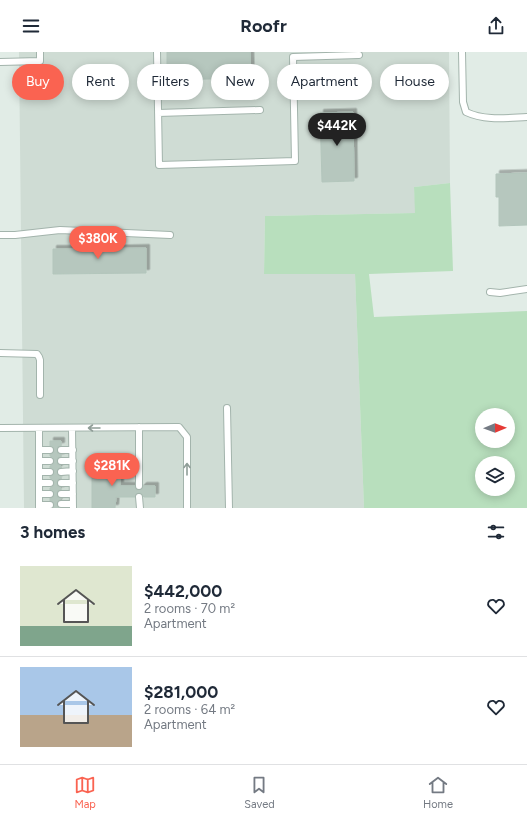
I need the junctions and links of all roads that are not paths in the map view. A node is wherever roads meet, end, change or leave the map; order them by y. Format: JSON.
{"nodes":[{"id":1,"x":40,"y":52,"type":"edge"},
{"id":2,"x":157,"y":52,"type":"edge"},
{"id":3,"x":462,"y":52,"type":"edge"},
{"id":4,"x":359,"y":55,"type":"dead end"},
{"id":5,"x":0,"y":62,"type":"edge"},
{"id":6,"x":260,"y":110,"type":"dead end"},
{"id":7,"x":158,"y":113,"type":"junction"},
{"id":8,"x":527,"y":117,"type":"edge"},
{"id":9,"x":0,"y":235,"type":"edge"},
{"id":10,"x":170,"y":236,"type":"dead end"},
{"id":11,"x":527,"y":289,"type":"edge"},
{"id":12,"x":490,"y":292,"type":"dead end"},
{"id":13,"x":0,"y":353,"type":"edge"},
{"id":14,"x":40,"y":395,"type":"dead end"},
{"id":15,"x":227,"y":408,"type":"dead end"},
{"id":16,"x":139,"y":427,"type":"junction"},
{"id":17,"x":0,"y":428,"type":"edge"},
{"id":18,"x":39,"y":428,"type":"junction"},
{"id":19,"x":72,"y":428,"type":"junction"},
{"id":20,"x":39,"y":450,"type":"junction"},
{"id":21,"x":50,"y":450,"type":"dead end"},
{"id":22,"x":61,"y":450,"type":"dead end"},
{"id":23,"x":73,"y":450,"type":"junction"},
{"id":24,"x":73,"y":460,"type":"junction"},
{"id":25,"x":39,"y":461,"type":"junction"},
{"id":26,"x":50,"y":461,"type":"dead end"},
{"id":27,"x":61,"y":461,"type":"dead end"},
{"id":28,"x":73,"y":471,"type":"junction"},
{"id":29,"x":39,"y":472,"type":"junction"},
{"id":30,"x":50,"y":472,"type":"dead end"},
{"id":31,"x":61,"y":472,"type":"dead end"},
{"id":32,"x":39,"y":483,"type":"junction"},
{"id":33,"x":50,"y":483,"type":"dead end"},
{"id":34,"x":61,"y":483,"type":"dead end"},
{"id":35,"x":73,"y":483,"type":"junction"},
{"id":36,"x":140,"y":486,"type":"dead end"},
{"id":37,"x":39,"y":494,"type":"junction"},
{"id":38,"x":50,"y":494,"type":"dead end"},
{"id":39,"x":61,"y":494,"type":"dead end"},
{"id":40,"x":73,"y":494,"type":"junction"},
{"id":41,"x":140,"y":497,"type":"dead end"},
{"id":42,"x":61,"y":504,"type":"dead end"},
{"id":43,"x":50,"y":505,"type":"dead end"},
{"id":44,"x":39,"y":506,"type":"edge"},
{"id":45,"x":73,"y":506,"type":"edge"},
{"id":46,"x":140,"y":508,"type":"edge"},
{"id":47,"x":187,"y":508,"type":"edge"},
{"id":48,"x":229,"y":508,"type":"edge"}],
"edges":[{"from":1,"to":5,"type":"lane"},
{"from":2,"to":7,"type":"lane"},
{"from":3,"to":8,"type":"lane"},
{"from":4,"to":7,"type":"lane"},
{"from":6,"to":7,"type":"lane"},
{"from":9,"to":10,"type":"lane"},
{"from":11,"to":12,"type":"lane"},
{"from":13,"to":14,"type":"lane"},
{"from":15,"to":48,"type":"lane"},
{"from":16,"to":19,"type":"lane","one_way":true},
{"from":16,"to":36,"type":"lane"},
{"from":47,"to":16,"type":"lane","one_way":true},
{"from":17,"to":18,"type":"lane"},
{"from":18,"to":19,"type":"lane"},
{"from":18,"to":20,"type":"lane"},
{"from":19,"to":23,"type":"lane"},
{"from":20,"to":21,"type":"lane"},
{"from":20,"to":25,"type":"lane"},
{"from":22,"to":23,"type":"lane"},
{"from":23,"to":24,"type":"lane"},
{"from":24,"to":27,"type":"lane"},
{"from":24,"to":28,"type":"lane"},
{"from":25,"to":26,"type":"lane"},
{"from":25,"to":29,"type":"lane"},
{"from":28,"to":31,"type":"lane"},
{"from":28,"to":35,"type":"lane"},
{"from":29,"to":30,"type":"lane"},
{"from":29,"to":32,"type":"lane"},
{"from":32,"to":33,"type":"lane"},
{"from":32,"to":37,"type":"lane"},
{"from":34,"to":35,"type":"lane"},
{"from":35,"to":40,"type":"lane"},
{"from":37,"to":38,"type":"lane"},
{"from":37,"to":44,"type":"lane"},
{"from":39,"to":40,"type":"lane"},
{"from":40,"to":45,"type":"lane"},
{"from":41,"to":46,"type":"lane"},
{"from":42,"to":45,"type":"lane"},
{"from":43,"to":44,"type":"lane"}]}
